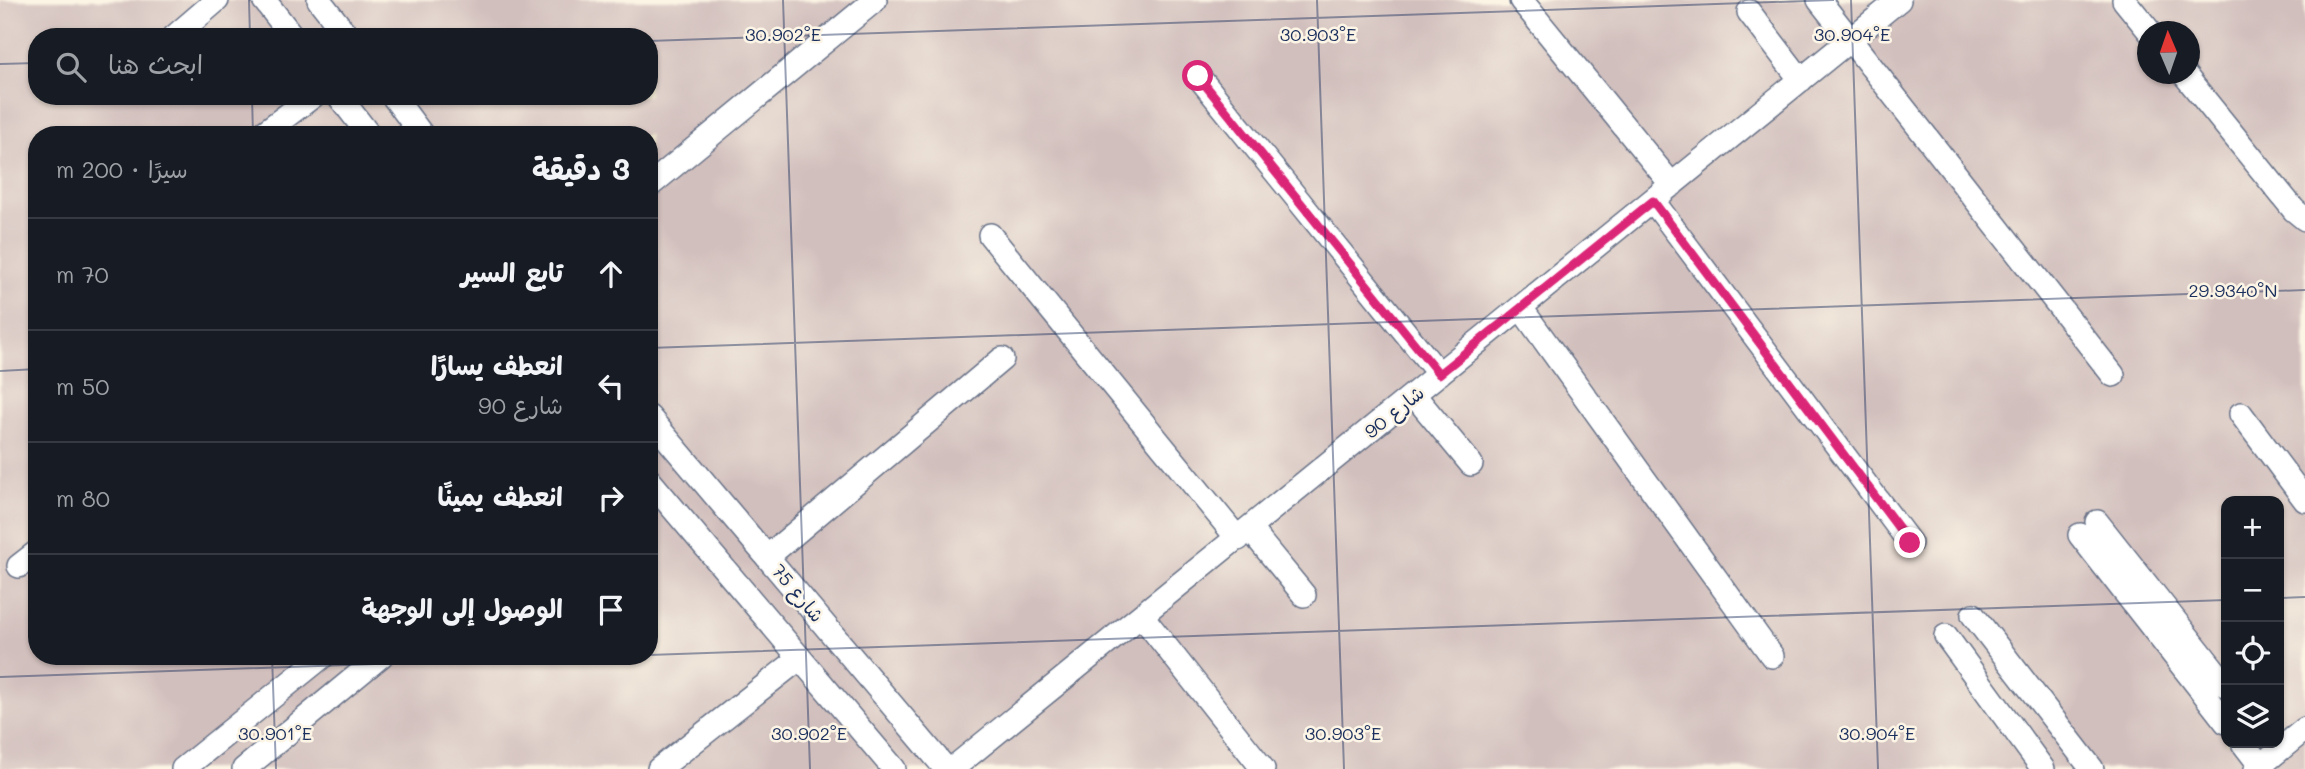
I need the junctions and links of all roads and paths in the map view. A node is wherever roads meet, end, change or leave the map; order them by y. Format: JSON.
{"nodes":[{"id":1,"x":217,"y":0,"type":"edge"},
{"id":2,"x":264,"y":0,"type":"edge"},
{"id":3,"x":320,"y":0,"type":"edge"},
{"id":4,"x":875,"y":0,"type":"edge"},
{"id":5,"x":1521,"y":0,"type":"edge"},
{"id":6,"x":1819,"y":0,"type":"edge"},
{"id":7,"x":1899,"y":0,"type":"edge"},
{"id":8,"x":2124,"y":0,"type":"edge"},
{"id":9,"x":1751,"y":11,"type":"edge"},
{"id":10,"x":2141,"y":21,"type":"edge"},
{"id":11,"x":184,"y":28,"type":"edge"},
{"id":12,"x":286,"y":28,"type":"edge"},
{"id":13,"x":341,"y":28,"type":"edge"},
{"id":14,"x":1849,"y":41,"type":"junction"},
{"id":15,"x":1198,"y":76,"type":"dead end"},
{"id":16,"x":1801,"y":80,"type":"junction"},
{"id":17,"x":2192,"y":84,"type":"edge"},
{"id":18,"x":301,"y":105,"type":"edge"},
{"id":19,"x":346,"y":105,"type":"edge"},
{"id":20,"x":400,"y":105,"type":"edge"},
{"id":21,"x":273,"y":126,"type":"edge"},
{"id":22,"x":362,"y":126,"type":"edge"},
{"id":23,"x":415,"y":126,"type":"edge"},
{"id":24,"x":658,"y":179,"type":"edge"},
{"id":25,"x":1672,"y":185,"type":"junction"},
{"id":26,"x":1653,"y":201,"type":"junction"},
{"id":27,"x":2305,"y":219,"type":"edge"},
{"id":28,"x":990,"y":235,"type":"dead end"},
{"id":29,"x":1521,"y":308,"type":"junction"},
{"id":30,"x":1002,"y":359,"type":"dead end"},
{"id":31,"x":1439,"y":374,"type":"junction"},
{"id":32,"x":2113,"y":375,"type":"dead end"},
{"id":33,"x":1414,"y":395,"type":"junction"},
{"id":34,"x":2241,"y":414,"type":"dead end"},
{"id":35,"x":658,"y":428,"type":"edge"},
{"id":36,"x":1471,"y":464,"type":"dead end"},
{"id":37,"x":658,"y":491,"type":"edge"},
{"id":38,"x":2305,"y":499,"type":"edge"},
{"id":39,"x":1244,"y":534,"type":"junction"},
{"id":40,"x":1910,"y":543,"type":"dead end"},
{"id":41,"x":767,"y":557,"type":"junction"},
{"id":42,"x":28,"y":559,"type":"edge"},
{"id":43,"x":19,"y":566,"type":"dead end"},
{"id":44,"x":1304,"y":595,"type":"dead end"},
{"id":45,"x":1973,"y":615,"type":"dead end"},
{"id":46,"x":1142,"y":616,"type":"junction"},
{"id":47,"x":1946,"y":636,"type":"dead end"},
{"id":48,"x":1772,"y":656,"type":"dead end"},
{"id":49,"x":800,"y":658,"type":"junction"},
{"id":50,"x":312,"y":665,"type":"edge"},
{"id":51,"x":370,"y":665,"type":"edge"},
{"id":52,"x":2221,"y":679,"type":"edge"},
{"id":53,"x":2221,"y":715,"type":"edge"},
{"id":54,"x":2305,"y":729,"type":"edge"},
{"id":55,"x":2284,"y":742,"type":"edge"},
{"id":56,"x":2246,"y":748,"type":"edge"},
{"id":57,"x":2274,"y":748,"type":"edge"},
{"id":58,"x":2260,"y":768,"type":"edge"},
{"id":59,"x":183,"y":769,"type":"edge"},
{"id":60,"x":244,"y":769,"type":"edge"},
{"id":61,"x":659,"y":769,"type":"edge"},
{"id":62,"x":894,"y":769,"type":"edge"},
{"id":63,"x":946,"y":769,"type":"edge"},
{"id":64,"x":952,"y":769,"type":"edge"},
{"id":65,"x":1264,"y":769,"type":"edge"},
{"id":66,"x":2043,"y":769,"type":"edge"},
{"id":67,"x":2092,"y":769,"type":"edge"}],
"edges":[{"from":1,"to":11,"type":"lane"},
{"from":2,"to":12,"type":"lane"},
{"from":3,"to":13,"type":"lane"},
{"from":4,"to":24,"type":"lane"},
{"from":5,"to":25,"type":"lane"},
{"from":6,"to":14,"type":"lane"},
{"from":7,"to":14,"type":"lane","name":"شارع 90"},
{"from":8,"to":10,"type":"lane"},
{"from":9,"to":16,"type":"lane"},
{"from":14,"to":16,"type":"lane","name":"شارع 90"},
{"from":14,"to":32,"type":"lane"},
{"from":15,"to":31,"type":"lane"},
{"from":16,"to":25,"type":"lane","name":"شارع 90"},
{"from":17,"to":27,"type":"lane"},
{"from":18,"to":21,"type":"lane"},
{"from":19,"to":22,"type":"lane"},
{"from":20,"to":23,"type":"lane"},
{"from":25,"to":26,"type":"lane","name":"شارع 90"},
{"from":26,"to":29,"type":"lane","name":"شارع 90"},
{"from":26,"to":40,"type":"lane"},
{"from":28,"to":39,"type":"lane"},
{"from":29,"to":31,"type":"lane","name":"شارع 90"},
{"from":29,"to":48,"type":"lane"},
{"from":30,"to":41,"type":"lane"},
{"from":31,"to":33,"type":"lane","name":"شارع 90"},
{"from":33,"to":36,"type":"lane"},
{"from":33,"to":39,"type":"lane","name":"شارع 90"},
{"from":34,"to":38,"type":"lane"},
{"from":35,"to":41,"type":"lane","name":"شارع 75"},
{"from":37,"to":49,"type":"lane"},
{"from":39,"to":44,"type":"lane"},
{"from":39,"to":46,"type":"lane","name":"شارع 90"},
{"from":41,"to":63,"type":"lane","name":"شارع 75"},
{"from":42,"to":43,"type":"lane"},
{"from":45,"to":67,"type":"lane"},
{"from":46,"to":64,"type":"lane","name":"شارع 90"},
{"from":46,"to":65,"type":"lane"},
{"from":47,"to":66,"type":"lane"},
{"from":49,"to":61,"type":"lane"},
{"from":49,"to":62,"type":"lane"},
{"from":50,"to":59,"type":"lane"},
{"from":51,"to":60,"type":"lane"},
{"from":52,"to":53,"type":"lane"},
{"from":54,"to":55,"type":"lane"},
{"from":56,"to":58,"type":"lane"},
{"from":57,"to":58,"type":"lane"}]}
